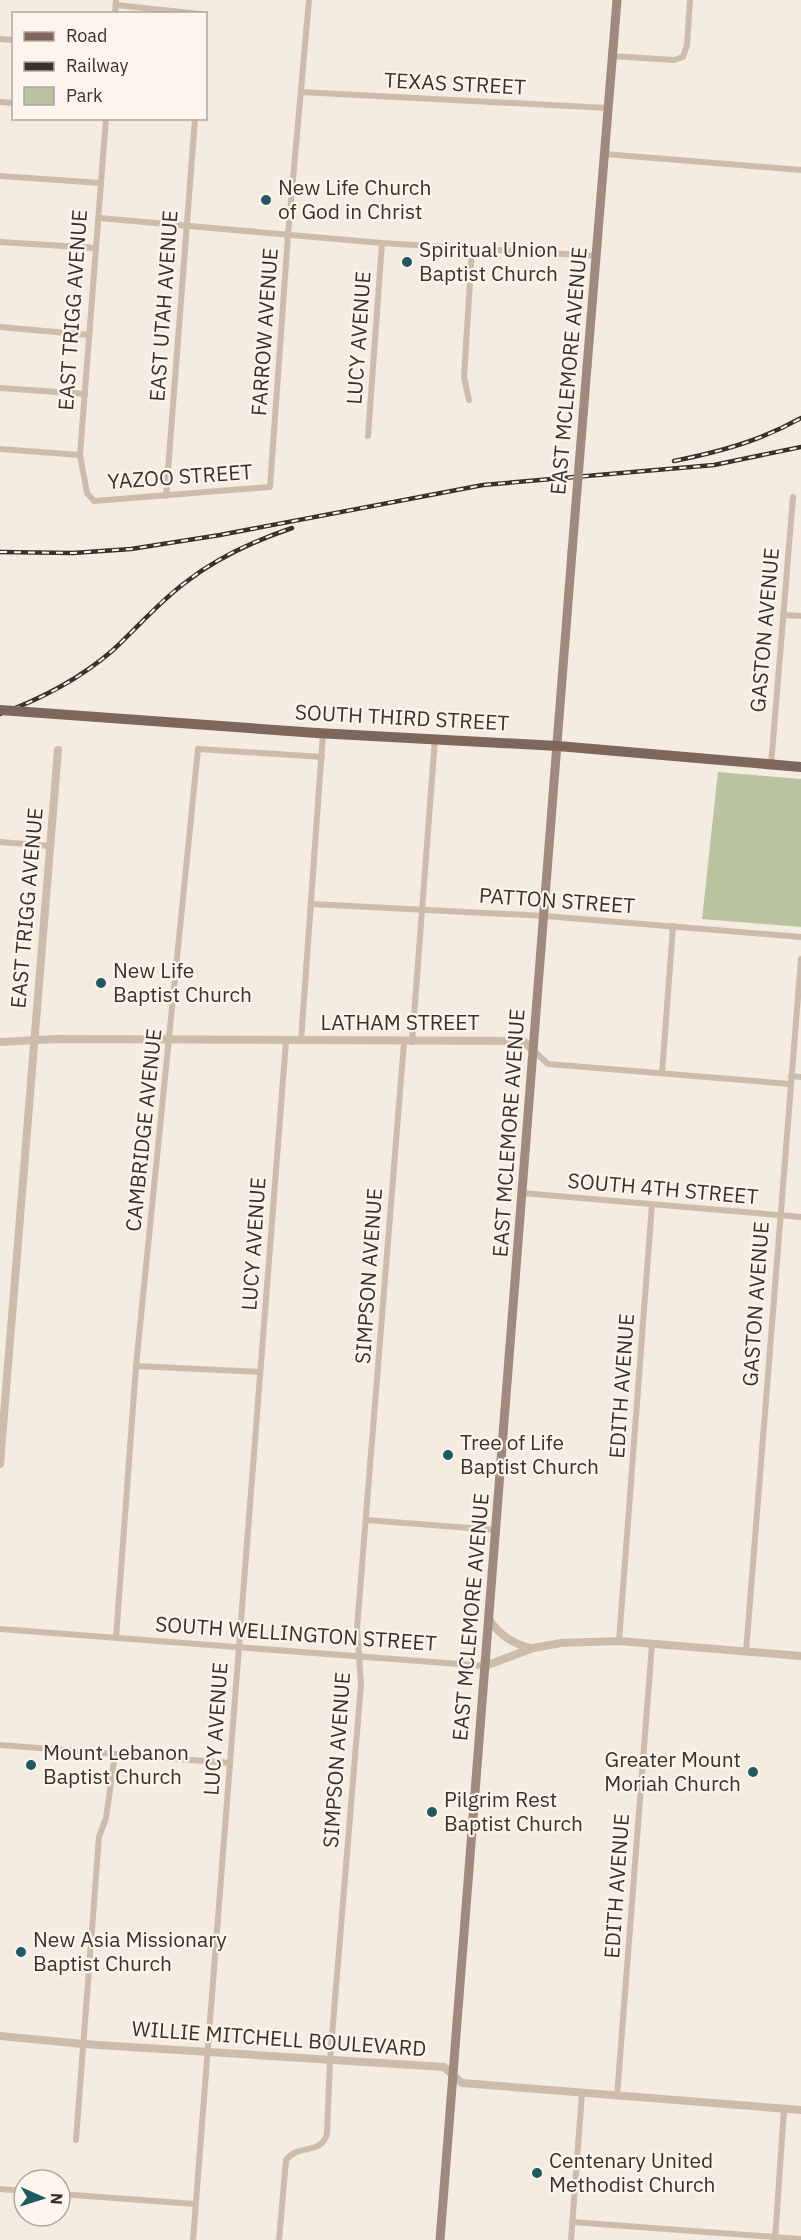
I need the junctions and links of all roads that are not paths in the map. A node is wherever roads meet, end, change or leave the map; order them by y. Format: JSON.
{"nodes":[{"id":1,"x":309,"y":0,"type":"edge"},
{"id":2,"x":617,"y":0,"type":"edge"},
{"id":3,"x":690,"y":0,"type":"edge"},
{"id":4,"x":116,"y":2,"type":"edge"},
{"id":5,"x":186,"y":12,"type":"edge"},
{"id":6,"x":612,"y":56,"type":"junction"},
{"id":7,"x":301,"y":93,"type":"junction"},
{"id":8,"x":608,"y":108,"type":"junction"},
{"id":9,"x":106,"y":120,"type":"edge"},
{"id":10,"x":195,"y":120,"type":"edge"},
{"id":11,"x":604,"y":153,"type":"junction"},
{"id":12,"x":801,"y":170,"type":"edge"},
{"id":13,"x":0,"y":176,"type":"edge"},
{"id":14,"x":101,"y":183,"type":"junction"},
{"id":15,"x":99,"y":218,"type":"junction"},
{"id":16,"x":187,"y":225,"type":"junction"},
{"id":17,"x":288,"y":235,"type":"junction"},
{"id":18,"x":0,"y":242,"type":"edge"},
{"id":19,"x":382,"y":243,"type":"junction"},
{"id":20,"x":96,"y":248,"type":"junction"},
{"id":21,"x":472,"y":249,"type":"junction"},
{"id":22,"x":597,"y":256,"type":"junction"},
{"id":23,"x":0,"y":327,"type":"edge"},
{"id":24,"x":89,"y":335,"type":"junction"},
{"id":25,"x":0,"y":388,"type":"edge"},
{"id":26,"x":85,"y":394,"type":"junction"},
{"id":27,"x":469,"y":400,"type":"dead end"},
{"id":28,"x":368,"y":436,"type":"dead end"},
{"id":29,"x":0,"y":449,"type":"edge"},
{"id":30,"x":80,"y":455,"type":"junction"},
{"id":31,"x":270,"y":487,"type":"joint"},
{"id":32,"x":166,"y":496,"type":"junction"},
{"id":33,"x":793,"y":497,"type":"dead end"},
{"id":34,"x":94,"y":501,"type":"joint"},
{"id":35,"x":783,"y":615,"type":"junction"},
{"id":36,"x":801,"y":616,"type":"edge"},
{"id":37,"x":0,"y":710,"type":"edge"},
{"id":38,"x":320,"y":733,"type":"junction"},
{"id":39,"x":435,"y":739,"type":"junction"},
{"id":40,"x":558,"y":746,"type":"junction"},
{"id":41,"x":58,"y":750,"type":"dead end"},
{"id":42,"x":322,"y":757,"type":"junction"},
{"id":43,"x":771,"y":765,"type":"junction"},
{"id":44,"x":801,"y":767,"type":"edge"},
{"id":45,"x":0,"y":842,"type":"edge"},
{"id":46,"x":50,"y":846,"type":"junction"},
{"id":47,"x":311,"y":904,"type":"junction"},
{"id":48,"x":422,"y":910,"type":"junction"},
{"id":49,"x":545,"y":916,"type":"junction"},
{"id":50,"x":673,"y":926,"type":"junction"},
{"id":51,"x":801,"y":937,"type":"edge"},
{"id":52,"x":801,"y":959,"type":"edge"},
{"id":53,"x":170,"y":1040,"type":"junction"},
{"id":54,"x":35,"y":1041,"type":"junction"},
{"id":55,"x":286,"y":1041,"type":"junction"},
{"id":56,"x":301,"y":1041,"type":"junction"},
{"id":57,"x":0,"y":1042,"type":"edge"},
{"id":58,"x":408,"y":1042,"type":"junction"},
{"id":59,"x":534,"y":1051,"type":"junction"},
{"id":60,"x":662,"y":1073,"type":"junction"},
{"id":61,"x":791,"y":1076,"type":"junction"},
{"id":62,"x":801,"y":1077,"type":"edge"},
{"id":63,"x":790,"y":1084,"type":"junction"},
{"id":64,"x":522,"y":1193,"type":"junction"},
{"id":65,"x":652,"y":1204,"type":"junction"},
{"id":66,"x":780,"y":1215,"type":"junction"},
{"id":67,"x":801,"y":1217,"type":"edge"},
{"id":68,"x":136,"y":1366,"type":"junction"},
{"id":69,"x":260,"y":1372,"type":"junction"},
{"id":70,"x":2,"y":1423,"type":"edge"},
{"id":71,"x":0,"y":1464,"type":"edge"},
{"id":72,"x":366,"y":1520,"type":"junction"},
{"id":73,"x":496,"y":1530,"type":"junction"},
{"id":74,"x":489,"y":1619,"type":"junction"},
{"id":75,"x":0,"y":1629,"type":"edge"},
{"id":76,"x":116,"y":1638,"type":"junction"},
{"id":77,"x":619,"y":1641,"type":"junction"},
{"id":78,"x":652,"y":1644,"type":"junction"},
{"id":79,"x":239,"y":1648,"type":"junction"},
{"id":80,"x":533,"y":1648,"type":"junction"},
{"id":81,"x":746,"y":1652,"type":"junction"},
{"id":82,"x":360,"y":1656,"type":"junction"},
{"id":83,"x":801,"y":1656,"type":"edge"},
{"id":84,"x":485,"y":1666,"type":"junction"},
{"id":85,"x":0,"y":1745,"type":"edge"},
{"id":86,"x":115,"y":1754,"type":"junction"},
{"id":87,"x":230,"y":1762,"type":"junction"},
{"id":88,"x":0,"y":2036,"type":"edge"},
{"id":89,"x":84,"y":2044,"type":"junction"},
{"id":90,"x":207,"y":2052,"type":"junction"},
{"id":91,"x":330,"y":2060,"type":"junction"},
{"id":92,"x":454,"y":2076,"type":"junction"},
{"id":93,"x":582,"y":2093,"type":"junction"},
{"id":94,"x":617,"y":2096,"type":"junction"},
{"id":95,"x":784,"y":2109,"type":"junction"},
{"id":96,"x":801,"y":2110,"type":"edge"},
{"id":97,"x":76,"y":2140,"type":"dead end"},
{"id":98,"x":72,"y":2195,"type":"edge"},
{"id":99,"x":195,"y":2204,"type":"junction"},
{"id":100,"x":572,"y":2222,"type":"junction"},
{"id":101,"x":775,"y":2239,"type":"edge"},
{"id":102,"x":801,"y":2239,"type":"edge"},
{"id":103,"x":192,"y":2240,"type":"edge"},
{"id":104,"x":279,"y":2240,"type":"edge"},
{"id":105,"x":440,"y":2240,"type":"edge"},
{"id":106,"x":571,"y":2240,"type":"edge"}],
"edges":[{"from":1,"to":7,"type":"street","name":"FARROW AVENUE"},
{"from":2,"to":6,"type":"main road","name":"EAST MCLEMORE AVENUE"},
{"from":3,"to":6,"type":"street"},
{"from":4,"to":5,"type":"street"},
{"from":6,"to":8,"type":"main road","name":"EAST MCLEMORE AVENUE"},
{"from":7,"to":8,"type":"street","name":"TEXAS STREET"},
{"from":7,"to":17,"type":"street","name":"FARROW AVENUE"},
{"from":8,"to":11,"type":"main road","name":"EAST MCLEMORE AVENUE"},
{"from":9,"to":14,"type":"street","name":"EAST TRIGG AVENUE"},
{"from":10,"to":16,"type":"street","name":"EAST UTAH AVENUE"},
{"from":11,"to":12,"type":"street"},
{"from":11,"to":22,"type":"main road","name":"EAST MCLEMORE AVENUE"},
{"from":13,"to":14,"type":"street"},
{"from":14,"to":15,"type":"street","name":"EAST TRIGG AVENUE"},
{"from":15,"to":16,"type":"street"},
{"from":15,"to":20,"type":"street","name":"EAST TRIGG AVENUE"},
{"from":16,"to":17,"type":"street"},
{"from":16,"to":32,"type":"street","name":"EAST UTAH AVENUE"},
{"from":17,"to":19,"type":"street"},
{"from":17,"to":31,"type":"street","name":"FARROW AVENUE"},
{"from":18,"to":20,"type":"street"},
{"from":19,"to":21,"type":"street"},
{"from":19,"to":28,"type":"street","name":"LUCY AVENUE"},
{"from":20,"to":24,"type":"street","name":"EAST TRIGG AVENUE"},
{"from":21,"to":22,"type":"street"},
{"from":21,"to":27,"type":"street"},
{"from":22,"to":40,"type":"main road","name":"EAST MCLEMORE AVENUE","bridge":true},
{"from":23,"to":24,"type":"street"},
{"from":24,"to":26,"type":"street","name":"EAST TRIGG AVENUE"},
{"from":25,"to":26,"type":"street"},
{"from":26,"to":30,"type":"street","name":"EAST TRIGG AVENUE"},
{"from":29,"to":30,"type":"street"},
{"from":30,"to":34,"type":"street","name":"EAST TRIGG AVENUE"},
{"from":31,"to":32,"type":"street","name":"YAZOO STREET"},
{"from":32,"to":34,"type":"street","name":"YAZOO STREET"},
{"from":33,"to":35,"type":"street","name":"GASTON AVENUE"},
{"from":35,"to":36,"type":"street"},
{"from":35,"to":43,"type":"street","name":"GASTON AVENUE"},
{"from":37,"to":38,"type":"main road","name":"SOUTH THIRD STREET","bridge":true},
{"from":38,"to":39,"type":"main road","name":"SOUTH THIRD STREET"},
{"from":38,"to":42,"type":"street"},
{"from":39,"to":40,"type":"main road","name":"SOUTH THIRD STREET"},
{"from":39,"to":48,"type":"street","name":"SIMPSON AVENUE"},
{"from":40,"to":43,"type":"main road","name":"SOUTH THIRD STREET"},
{"from":40,"to":49,"type":"main road","name":"EAST MCLEMORE AVENUE"},
{"from":41,"to":46,"type":"street","name":"EAST TRIGG AVENUE"},
{"from":42,"to":47,"type":"street"},
{"from":42,"to":53,"type":"street","name":"CAMBRIDGE AVENUE"},
{"from":43,"to":44,"type":"main road","name":"SOUTH THIRD STREET"},
{"from":45,"to":46,"type":"street"},
{"from":46,"to":54,"type":"street","name":"EAST TRIGG AVENUE"},
{"from":47,"to":48,"type":"street","name":"PATTON STREET"},
{"from":47,"to":56,"type":"street"},
{"from":48,"to":49,"type":"street","name":"PATTON STREET"},
{"from":48,"to":58,"type":"street","name":"SIMPSON AVENUE"},
{"from":49,"to":50,"type":"street","name":"PATTON STREET"},
{"from":49,"to":59,"type":"main road","name":"EAST MCLEMORE AVENUE"},
{"from":50,"to":51,"type":"street","name":"PATTON STREET"},
{"from":50,"to":60,"type":"street"},
{"from":52,"to":61,"type":"street","name":"GASTON AVENUE"},
{"from":53,"to":54,"type":"street","name":"LATHAM STREET"},
{"from":53,"to":55,"type":"street","name":"LATHAM STREET"},
{"from":53,"to":68,"type":"street","name":"CAMBRIDGE AVENUE"},
{"from":54,"to":57,"type":"street","name":"LATHAM STREET"},
{"from":54,"to":70,"type":"street","name":"EAST TRIGG AVENUE"},
{"from":55,"to":56,"type":"street","name":"LATHAM STREET"},
{"from":55,"to":69,"type":"street","name":"LUCY AVENUE"},
{"from":56,"to":58,"type":"street","name":"LATHAM STREET"},
{"from":58,"to":59,"type":"street","name":"LATHAM STREET"},
{"from":58,"to":72,"type":"street","name":"SIMPSON AVENUE"},
{"from":59,"to":60,"type":"street","name":"LATHAM STREET"},
{"from":59,"to":64,"type":"main road","name":"EAST MCLEMORE AVENUE"},
{"from":60,"to":63,"type":"street","name":"LATHAM STREET"},
{"from":61,"to":62,"type":"street"},
{"from":61,"to":63,"type":"street","name":"GASTON AVENUE"},
{"from":63,"to":66,"type":"street","name":"GASTON AVENUE"},
{"from":64,"to":65,"type":"street","name":"SOUTH 4TH STREET"},
{"from":64,"to":73,"type":"main road","name":"EAST MCLEMORE AVENUE"},
{"from":65,"to":66,"type":"street","name":"SOUTH 4TH STREET"},
{"from":65,"to":77,"type":"street","name":"EDITH AVENUE"},
{"from":66,"to":67,"type":"street","name":"SOUTH 4TH STREET"},
{"from":66,"to":81,"type":"street","name":"GASTON AVENUE"},
{"from":68,"to":69,"type":"street"},
{"from":68,"to":76,"type":"street","name":"CAMBRIDGE AVENUE"},
{"from":69,"to":79,"type":"street","name":"LUCY AVENUE"},
{"from":70,"to":71,"type":"street","name":"EAST TRIGG AVENUE"},
{"from":72,"to":73,"type":"street"},
{"from":72,"to":82,"type":"street","name":"SIMPSON AVENUE"},
{"from":73,"to":74,"type":"main road","name":"EAST MCLEMORE AVENUE"},
{"from":74,"to":80,"type":"street"},
{"from":74,"to":84,"type":"main road","name":"EAST MCLEMORE AVENUE"},
{"from":75,"to":76,"type":"street","name":"SOUTH WELLINGTON STREET"},
{"from":76,"to":79,"type":"street","name":"SOUTH WELLINGTON STREET"},
{"from":77,"to":78,"type":"street","name":"SOUTH WELLINGTON STREET"},
{"from":77,"to":80,"type":"street","name":"SOUTH WELLINGTON STREET"},
{"from":78,"to":81,"type":"street","name":"SOUTH WELLINGTON STREET"},
{"from":78,"to":94,"type":"street","name":"EDITH AVENUE"},
{"from":79,"to":82,"type":"street","name":"SOUTH WELLINGTON STREET"},
{"from":79,"to":87,"type":"street","name":"LUCY AVENUE"},
{"from":80,"to":84,"type":"street","name":"SOUTH WELLINGTON STREET"},
{"from":81,"to":83,"type":"street","name":"SOUTH WELLINGTON STREET"},
{"from":82,"to":84,"type":"street","name":"SOUTH WELLINGTON STREET"},
{"from":82,"to":91,"type":"street","name":"SIMPSON AVENUE"},
{"from":84,"to":92,"type":"main road","name":"EAST MCLEMORE AVENUE"},
{"from":85,"to":86,"type":"street"},
{"from":86,"to":87,"type":"street"},
{"from":86,"to":89,"type":"street"},
{"from":87,"to":90,"type":"street","name":"LUCY AVENUE"},
{"from":88,"to":89,"type":"street","name":"WILLIE MITCHELL BOULEVARD"},
{"from":89,"to":90,"type":"street","name":"WILLIE MITCHELL BOULEVARD"},
{"from":89,"to":97,"type":"street"},
{"from":90,"to":91,"type":"street","name":"WILLIE MITCHELL BOULEVARD"},
{"from":90,"to":99,"type":"street","name":"LUCY AVENUE"},
{"from":91,"to":92,"type":"street","name":"WILLIE MITCHELL BOULEVARD"},
{"from":91,"to":104,"type":"street","name":"SIMPSON AVENUE"},
{"from":92,"to":93,"type":"street","name":"WILLIE MITCHELL BOULEVARD"},
{"from":92,"to":105,"type":"main road","name":"EAST MCLEMORE AVENUE"},
{"from":93,"to":94,"type":"street","name":"WILLIE MITCHELL BOULEVARD"},
{"from":93,"to":100,"type":"street"},
{"from":94,"to":95,"type":"street","name":"WILLIE MITCHELL BOULEVARD"},
{"from":95,"to":96,"type":"street","name":"WILLIE MITCHELL BOULEVARD"},
{"from":95,"to":101,"type":"street"},
{"from":98,"to":99,"type":"street"},
{"from":99,"to":103,"type":"street","name":"LUCY AVENUE"},
{"from":100,"to":101,"type":"street"},
{"from":100,"to":106,"type":"street"},
{"from":101,"to":102,"type":"street"}]}
